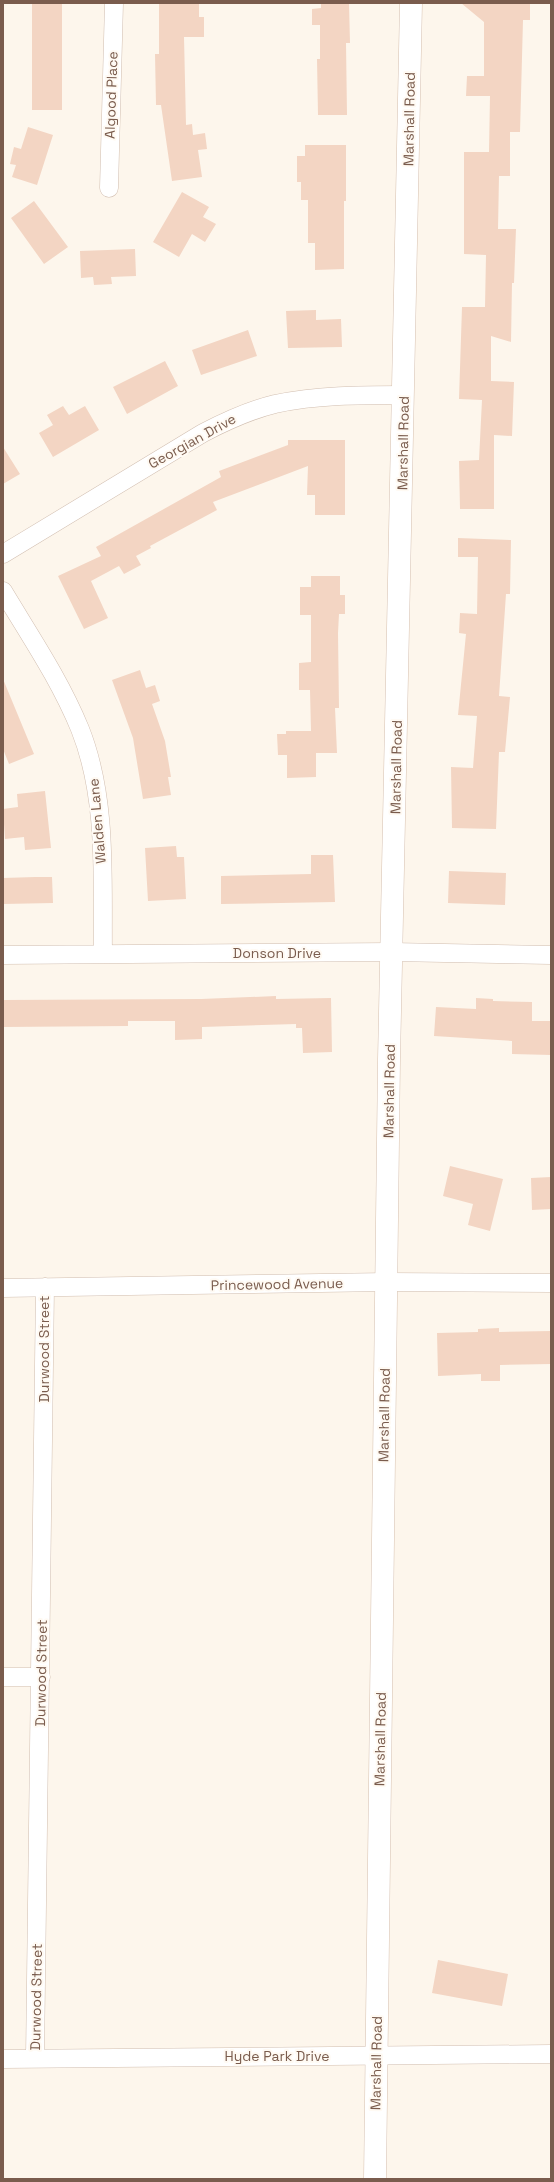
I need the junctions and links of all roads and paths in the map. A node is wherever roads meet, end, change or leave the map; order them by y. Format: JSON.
{"nodes":[{"id":1,"x":114,"y":3,"type":"edge"},
{"id":2,"x":411,"y":3,"type":"edge"},
{"id":3,"x":109,"y":188,"type":"dead end"},
{"id":4,"x":404,"y":395,"type":"junction"},
{"id":5,"x":3,"y":554,"type":"edge"},
{"id":6,"x":3,"y":591,"type":"edge"},
{"id":7,"x":392,"y":952,"type":"junction"},
{"id":8,"x":103,"y":954,"type":"junction"},
{"id":9,"x":3,"y":955,"type":"edge"},
{"id":10,"x":551,"y":955,"type":"edge"},
{"id":11,"x":387,"y":1282,"type":"junction"},
{"id":12,"x":551,"y":1282,"type":"edge"},
{"id":13,"x":45,"y":1287,"type":"junction"},
{"id":14,"x":3,"y":1288,"type":"edge"},
{"id":15,"x":3,"y":1677,"type":"edge"},
{"id":16,"x":41,"y":1677,"type":"junction"},
{"id":17,"x":551,"y":2054,"type":"edge"},
{"id":18,"x":375,"y":2056,"type":"junction"},
{"id":19,"x":35,"y":2058,"type":"junction"},
{"id":20,"x":3,"y":2059,"type":"edge"},
{"id":21,"x":375,"y":2179,"type":"edge"}],
"edges":[{"from":1,"to":3,"type":"street","name":"Algood Place"},
{"from":2,"to":4,"type":"street","name":"Marshall Road"},
{"from":4,"to":5,"type":"street","name":"Georgian Drive"},
{"from":4,"to":7,"type":"street","name":"Marshall Road"},
{"from":6,"to":8,"type":"street","name":"Walden Lane"},
{"from":7,"to":8,"type":"street","name":"Donson Drive"},
{"from":7,"to":10,"type":"street","name":"Donson Drive"},
{"from":7,"to":11,"type":"street","name":"Marshall Road"},
{"from":8,"to":9,"type":"street","name":"Donson Drive"},
{"from":11,"to":12,"type":"street","name":"Princewood Avenue"},
{"from":11,"to":13,"type":"street","name":"Princewood Avenue"},
{"from":11,"to":18,"type":"street","name":"Marshall Road"},
{"from":13,"to":14,"type":"street","name":"Princewood Avenue"},
{"from":13,"to":16,"type":"street","name":"Durwood Street"},
{"from":15,"to":16,"type":"street"},
{"from":16,"to":19,"type":"street","name":"Durwood Street"},
{"from":17,"to":18,"type":"street","name":"Hyde Park Drive"},
{"from":18,"to":19,"type":"street","name":"Hyde Park Drive"},
{"from":18,"to":21,"type":"street","name":"Marshall Road"},
{"from":19,"to":20,"type":"street","name":"Hyde Park Drive"}]}
